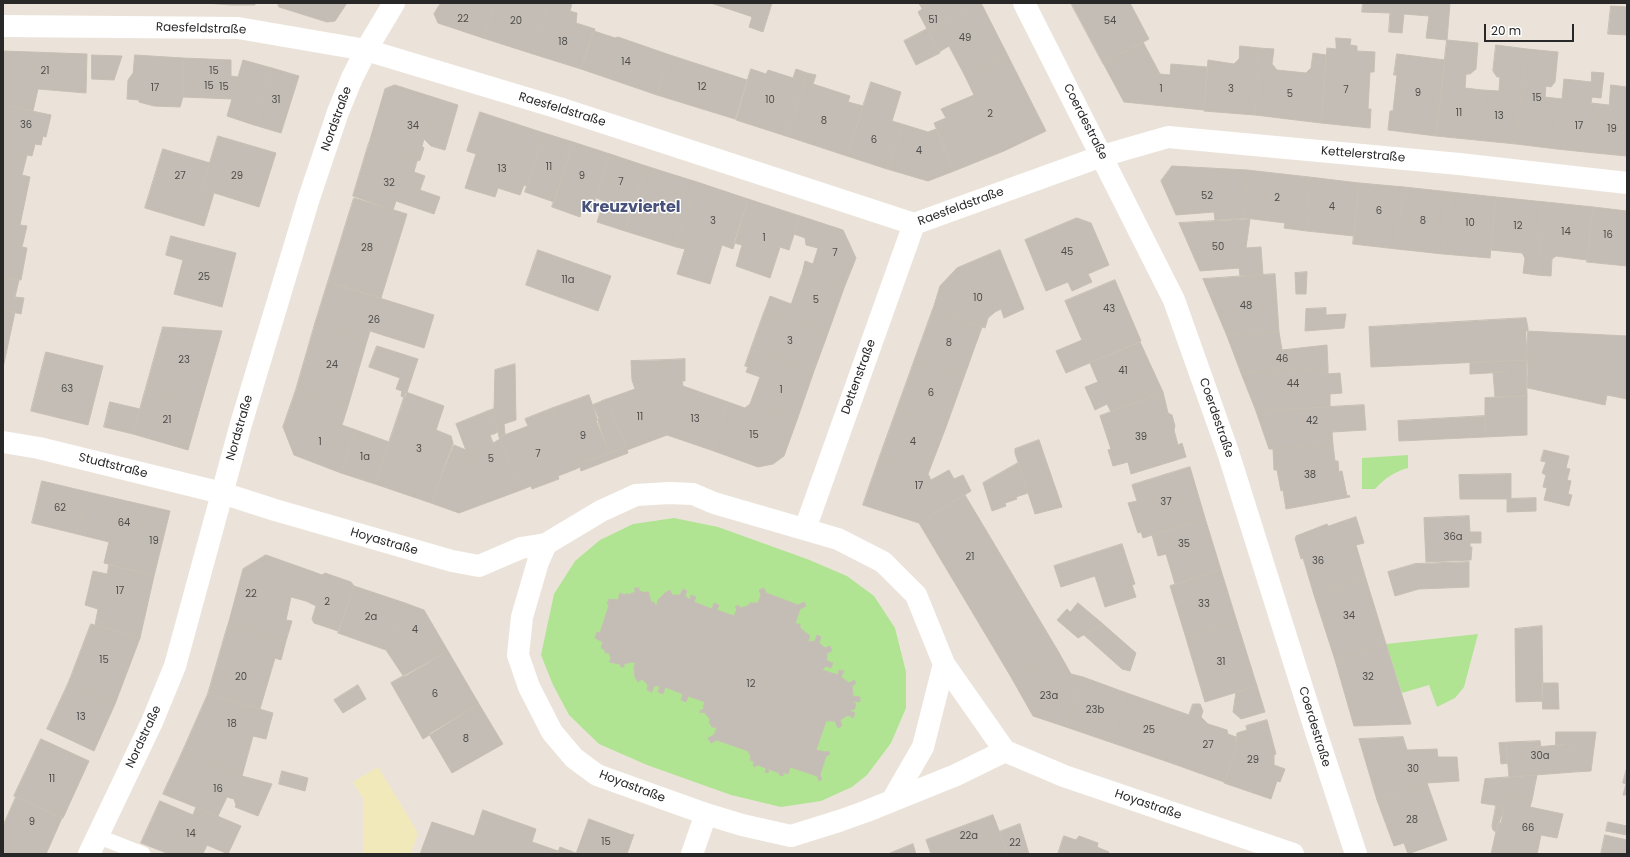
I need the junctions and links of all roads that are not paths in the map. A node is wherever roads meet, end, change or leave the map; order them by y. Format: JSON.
{"nodes":[{"id":1,"x":394,"y":3,"type":"edge"},
{"id":2,"x":1024,"y":3,"type":"edge"},
{"id":3,"x":3,"y":26,"type":"edge"},
{"id":4,"x":366,"y":50,"type":"junction"},
{"id":5,"x":1102,"y":156,"type":"junction"},
{"id":6,"x":1627,"y":183,"type":"edge"},
{"id":7,"x":914,"y":224,"type":"junction"},
{"id":8,"x":3,"y":442,"type":"edge"},
{"id":9,"x":222,"y":493,"type":"junction"},
{"id":10,"x":805,"y":529,"type":"junction"},
{"id":11,"x":546,"y":544,"type":"junction"},
{"id":12,"x":944,"y":664,"type":"junction"},
{"id":13,"x":1005,"y":751,"type":"junction"},
{"id":14,"x":893,"y":799,"type":"junction"},
{"id":15,"x":706,"y":814,"type":"junction"},
{"id":16,"x":93,"y":845,"type":"edge"},
{"id":17,"x":143,"y":854,"type":"edge"},
{"id":18,"x":692,"y":854,"type":"edge"},
{"id":19,"x":1293,"y":854,"type":"edge"},
{"id":20,"x":1356,"y":854,"type":"edge"}],
"edges":[{"from":1,"to":4,"type":"street","name":"Nordstraße"},
{"from":2,"to":5,"type":"street","name":"Coerdestraße"},
{"from":3,"to":4,"type":"street","name":"Raesfeldstraße"},
{"from":4,"to":7,"type":"street","name":"Raesfeldstraße"},
{"from":4,"to":9,"type":"street","name":"Nordstraße"},
{"from":5,"to":6,"type":"street","name":"Kettelerstraße"},
{"from":5,"to":7,"type":"street","name":"Raesfeldstraße"},
{"from":5,"to":20,"type":"street","name":"Coerdestraße"},
{"from":7,"to":10,"type":"street","name":"Dettenstraße"},
{"from":8,"to":9,"type":"street","name":"Studtstraße"},
{"from":9,"to":11,"type":"street","name":"Hoyastraße"},
{"from":9,"to":16,"type":"street","name":"Nordstraße"},
{"from":10,"to":11,"type":"street","name":"Hoyastraße"},
{"from":10,"to":12,"type":"street","name":"Hoyastraße"},
{"from":11,"to":15,"type":"street","name":"Hoyastraße"},
{"from":12,"to":13,"type":"street","name":"Hoyastraße"},
{"from":12,"to":14,"type":"street"},
{"from":13,"to":14,"type":"street","name":"Hoyastraße"},
{"from":13,"to":19,"type":"street","name":"Hoyastraße"},
{"from":14,"to":15,"type":"street","name":"Hoyastraße"},
{"from":15,"to":18,"type":"street"},
{"from":16,"to":17,"type":"lane"}]}
